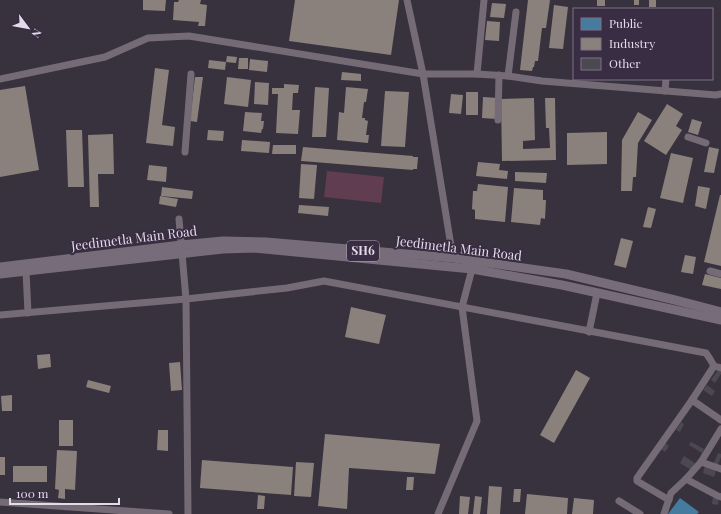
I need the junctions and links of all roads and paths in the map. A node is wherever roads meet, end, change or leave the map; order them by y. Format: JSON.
{"nodes":[{"id":1,"x":407,"y":0,"type":"edge"},
{"id":2,"x":484,"y":0,"type":"edge"},
{"id":3,"x":516,"y":12,"type":"dead end"},
{"id":4,"x":190,"y":74,"type":"dead end"},
{"id":5,"x":423,"y":74,"type":"junction"},
{"id":6,"x":477,"y":74,"type":"junction"},
{"id":7,"x":499,"y":75,"type":"junction"},
{"id":8,"x":508,"y":76,"type":"junction"},
{"id":9,"x":0,"y":79,"type":"edge"},
{"id":10,"x":666,"y":80,"type":"edge"},
{"id":11,"x":665,"y":91,"type":"junction"},
{"id":12,"x":721,"y":94,"type":"edge"},
{"id":13,"x":498,"y":120,"type":"dead end"},
{"id":14,"x":688,"y":137,"type":"dead end"},
{"id":15,"x":706,"y":143,"type":"dead end"},
{"id":16,"x":185,"y":152,"type":"dead end"},
{"id":17,"x":179,"y":219,"type":"dead end"},
{"id":18,"x":181,"y":249,"type":"junction"},
{"id":19,"x":453,"y":258,"type":"junction"},
{"id":20,"x":0,"y":267,"type":"edge"},
{"id":21,"x":472,"y":269,"type":"junction"},
{"id":22,"x":26,"y":271,"type":"junction"},
{"id":23,"x":710,"y":271,"type":"dead end"},
{"id":24,"x":0,"y":274,"type":"edge"},
{"id":25,"x":721,"y":274,"type":"edge"},
{"id":26,"x":597,"y":293,"type":"junction"},
{"id":27,"x":186,"y":299,"type":"junction"},
{"id":28,"x":462,"y":307,"type":"junction"},
{"id":29,"x":721,"y":312,"type":"edge"},
{"id":30,"x":28,"y":313,"type":"junction"},
{"id":31,"x":0,"y":315,"type":"edge"},
{"id":32,"x":721,"y":320,"type":"edge"},
{"id":33,"x":589,"y":332,"type":"junction"},
{"id":34,"x":718,"y":367,"type":"edge"},
{"id":35,"x":692,"y":400,"type":"junction"},
{"id":36,"x":721,"y":420,"type":"edge"},
{"id":37,"x":720,"y":434,"type":"edge"},
{"id":38,"x":700,"y":462,"type":"junction"},
{"id":39,"x":721,"y":469,"type":"edge"},
{"id":40,"x":686,"y":479,"type":"junction"},
{"id":41,"x":721,"y":497,"type":"edge"},
{"id":42,"x":669,"y":500,"type":"junction"},
{"id":43,"x":619,"y":501,"type":"dead end"},
{"id":44,"x":0,"y":502,"type":"edge"},
{"id":45,"x":168,"y":514,"type":"edge"},
{"id":46,"x":188,"y":514,"type":"edge"},
{"id":47,"x":438,"y":514,"type":"edge"},
{"id":48,"x":640,"y":514,"type":"edge"},
{"id":49,"x":664,"y":514,"type":"edge"}],
"edges":[{"from":1,"to":5,"type":"street"},
{"from":2,"to":6,"type":"street"},
{"from":3,"to":8,"type":"street"},
{"from":4,"to":16,"type":"street"},
{"from":5,"to":6,"type":"street"},
{"from":5,"to":9,"type":"street"},
{"from":5,"to":19,"type":"street"},
{"from":6,"to":7,"type":"street"},
{"from":7,"to":8,"type":"street"},
{"from":7,"to":13,"type":"street"},
{"from":8,"to":11,"type":"street"},
{"from":10,"to":11,"type":"street"},
{"from":11,"to":12,"type":"street"},
{"from":14,"to":15,"type":"street"},
{"from":17,"to":18,"type":"street"},
{"from":18,"to":19,"type":"main road","name":"Jeedimetla Main Road","number":"SH6"},
{"from":18,"to":20,"type":"main road","name":"Jeedimetla Main Road","number":"SH6"},
{"from":18,"to":21,"type":"main road","name":"Jeedimetla Main Road","number":"SH6"},
{"from":18,"to":22,"type":"main road","name":"Jeedimetla Main Road","number":"SH6"},
{"from":18,"to":27,"type":"street"},
{"from":19,"to":29,"type":"main road","name":"Jeedimetla Main Road","number":"SH6"},
{"from":21,"to":26,"type":"main road","name":"Jeedimetla Main Road","number":"SH6"},
{"from":21,"to":28,"type":"street"},
{"from":22,"to":24,"type":"main road","name":"Jeedimetla Main Road","number":"SH6"},
{"from":22,"to":30,"type":"street"},
{"from":23,"to":25,"type":"street"},
{"from":26,"to":32,"type":"main road","name":"Jeedimetla Main Road","number":"SH6"},
{"from":26,"to":33,"type":"street"},
{"from":27,"to":28,"type":"street"},
{"from":27,"to":30,"type":"street"},
{"from":27,"to":46,"type":"street"},
{"from":28,"to":33,"type":"street"},
{"from":28,"to":47,"type":"street"},
{"from":30,"to":31,"type":"street"},
{"from":33,"to":34,"type":"street"},
{"from":34,"to":35,"type":"street"},
{"from":35,"to":36,"type":"street"},
{"from":35,"to":42,"type":"street"},
{"from":37,"to":38,"type":"street"},
{"from":38,"to":39,"type":"street"},
{"from":38,"to":40,"type":"street"},
{"from":40,"to":41,"type":"street"},
{"from":40,"to":42,"type":"street"},
{"from":42,"to":49,"type":"street"},
{"from":43,"to":48,"type":"street"},
{"from":44,"to":45,"type":"street"}]}
